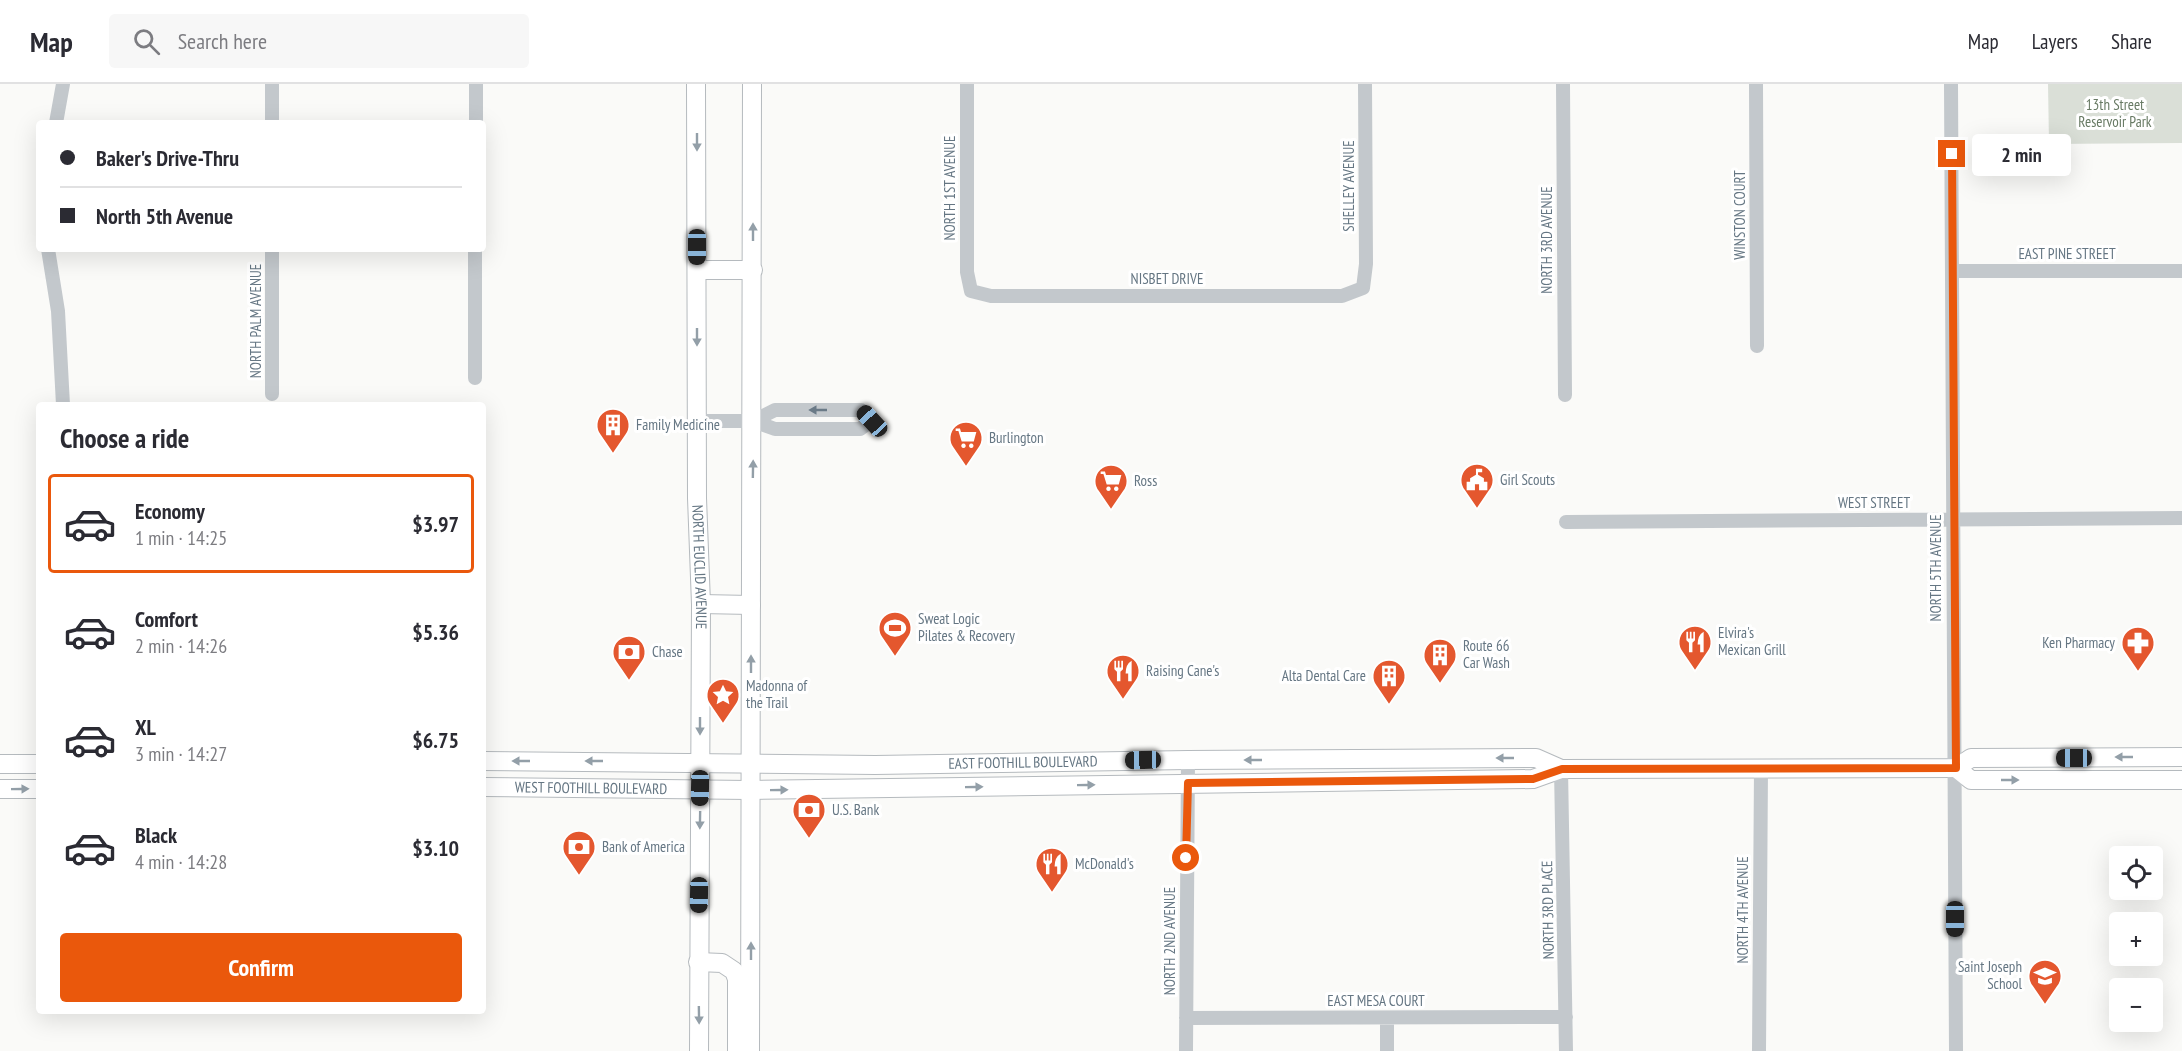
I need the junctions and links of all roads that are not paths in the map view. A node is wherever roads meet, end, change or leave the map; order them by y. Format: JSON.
{"nodes":[{"id":1,"x":63,"y":84,"type":"edge"},
{"id":2,"x":272,"y":84,"type":"edge"},
{"id":3,"x":476,"y":84,"type":"edge"},
{"id":4,"x":696,"y":84,"type":"edge"},
{"id":5,"x":752,"y":84,"type":"edge"},
{"id":6,"x":967,"y":84,"type":"edge"},
{"id":7,"x":1365,"y":84,"type":"edge"},
{"id":8,"x":1563,"y":84,"type":"edge"},
{"id":9,"x":1756,"y":84,"type":"edge"},
{"id":10,"x":1951,"y":84,"type":"edge"},
{"id":11,"x":57,"y":120,"type":"edge"},
{"id":12,"x":272,"y":120,"type":"edge"},
{"id":13,"x":476,"y":120,"type":"edge"},
{"id":14,"x":48,"y":252,"type":"edge"},
{"id":15,"x":272,"y":252,"type":"edge"},
{"id":16,"x":476,"y":252,"type":"edge"},
{"id":17,"x":697,"y":270,"type":"junction"},
{"id":18,"x":753,"y":270,"type":"junction"},
{"id":19,"x":1952,"y":271,"type":"junction"},
{"id":20,"x":2182,"y":271,"type":"edge"},
{"id":21,"x":1363,"y":288,"type":"joint"},
{"id":22,"x":971,"y":291,"type":"joint"},
{"id":23,"x":1757,"y":346,"type":"dead end"},
{"id":24,"x":475,"y":378,"type":"dead end"},
{"id":25,"x":272,"y":394,"type":"dead end"},
{"id":26,"x":1565,"y":395,"type":"dead end"},
{"id":27,"x":63,"y":402,"type":"edge"},
{"id":28,"x":697,"y":421,"type":"junction"},
{"id":29,"x":753,"y":421,"type":"junction"},
{"id":30,"x":2182,"y":518,"type":"edge"},
{"id":31,"x":1953,"y":519,"type":"junction"},
{"id":32,"x":1566,"y":522,"type":"dead end"},
{"id":33,"x":701,"y":604,"type":"junction"},
{"id":34,"x":751,"y":605,"type":"junction"},
{"id":35,"x":2182,"y":757,"type":"edge"},
{"id":36,"x":1188,"y":760,"type":"junction"},
{"id":37,"x":486,"y":761,"type":"edge"},
{"id":38,"x":700,"y":761,"type":"junction"},
{"id":39,"x":0,"y":764,"type":"edge"},
{"id":40,"x":36,"y":764,"type":"edge"},
{"id":41,"x":750,"y":764,"type":"junction"},
{"id":42,"x":1956,"y":768,"type":"junction"},
{"id":43,"x":1562,"y":769,"type":"junction"},
{"id":44,"x":1761,"y":769,"type":"junction"},
{"id":45,"x":2182,"y":780,"type":"edge"},
{"id":46,"x":1188,"y":783,"type":"junction"},
{"id":47,"x":486,"y":787,"type":"edge"},
{"id":48,"x":700,"y":788,"type":"junction"},
{"id":49,"x":0,"y":789,"type":"edge"},
{"id":50,"x":36,"y":789,"type":"edge"},
{"id":51,"x":749,"y":790,"type":"junction"},
{"id":52,"x":698,"y":962,"type":"junction"},
{"id":53,"x":1566,"y":1017,"type":"junction"},
{"id":54,"x":1186,"y":1018,"type":"junction"},
{"id":55,"x":1387,"y":1018,"type":"junction"},
{"id":56,"x":699,"y":1051,"type":"edge"},
{"id":57,"x":737,"y":1051,"type":"edge"},
{"id":58,"x":750,"y":1051,"type":"edge"},
{"id":59,"x":1186,"y":1051,"type":"edge"},
{"id":60,"x":1387,"y":1051,"type":"edge"},
{"id":61,"x":1566,"y":1051,"type":"edge"},
{"id":62,"x":1759,"y":1051,"type":"edge"},
{"id":63,"x":1956,"y":1051,"type":"edge"}],
"edges":[{"from":1,"to":11,"type":"street"},
{"from":2,"to":12,"type":"street"},
{"from":3,"to":13,"type":"street"},
{"from":4,"to":17,"type":"main road","name":"NORTH EUCLID AVENUE","one_way":true},
{"from":18,"to":5,"type":"main road","one_way":true},
{"from":6,"to":22,"type":"street","name":"NORTH 1ST AVENUE"},
{"from":7,"to":21,"type":"street","name":"SHELLEY AVENUE"},
{"from":8,"to":26,"type":"street","name":"NORTH 3RD AVENUE"},
{"from":9,"to":23,"type":"street","name":"WINSTON COURT"},
{"from":10,"to":19,"type":"street","name":"NORTH 5TH AVENUE"},
{"from":14,"to":27,"type":"street"},
{"from":15,"to":25,"type":"street","name":"NORTH PALM AVENUE"},
{"from":16,"to":24,"type":"street"},
{"from":17,"to":18,"type":"main road"},
{"from":17,"to":28,"type":"main road","name":"NORTH EUCLID AVENUE","one_way":true},
{"from":18,"to":29,"type":"main road"},
{"from":19,"to":20,"type":"street","name":"EAST PINE STREET"},
{"from":19,"to":31,"type":"street","name":"NORTH 5TH AVENUE"},
{"from":21,"to":22,"type":"street","name":"NISBET DRIVE"},
{"from":28,"to":29,"type":"street"},
{"from":28,"to":33,"type":"main road","name":"NORTH EUCLID AVENUE"},
{"from":29,"to":29,"type":"street","one_way":true},
{"from":34,"to":29,"type":"main road","one_way":true},
{"from":30,"to":31,"type":"street","name":"WEST STREET"},
{"from":31,"to":32,"type":"street","name":"WEST STREET"},
{"from":31,"to":42,"type":"street","name":"NORTH 5TH AVENUE"},
{"from":33,"to":34,"type":"main road"},
{"from":33,"to":38,"type":"main road","name":"NORTH EUCLID AVENUE","one_way":true},
{"from":41,"to":34,"type":"main road","one_way":true},
{"from":35,"to":42,"type":"main road","name":"EAST FOOTHILL BOULEVARD","one_way":true},
{"from":36,"to":41,"type":"main road","name":"EAST FOOTHILL BOULEVARD"},
{"from":43,"to":36,"type":"main road","name":"EAST FOOTHILL BOULEVARD","one_way":true},
{"from":36,"to":46,"type":"street","name":"NORTH 2ND AVENUE"},
{"from":38,"to":37,"type":"main road","name":"WEST FOOTHILL BOULEVARD","one_way":true},
{"from":38,"to":41,"type":"main road","name":"EAST FOOTHILL BOULEVARD"},
{"from":38,"to":48,"type":"main road","name":"NORTH EUCLID AVENUE"},
{"from":39,"to":40,"type":"main road"},
{"from":41,"to":51,"type":"main road"},
{"from":42,"to":44,"type":"main road","name":"EAST FOOTHILL BOULEVARD"},
{"from":42,"to":45,"type":"main road","name":"EAST FOOTHILL BOULEVARD","one_way":true},
{"from":42,"to":63,"type":"street","name":"NORTH 5TH AVENUE"},
{"from":43,"to":44,"type":"main road","name":"EAST FOOTHILL BOULEVARD"},
{"from":43,"to":46,"type":"main road","name":"EAST FOOTHILL BOULEVARD"},
{"from":43,"to":53,"type":"street","name":"NORTH 3RD PLACE"},
{"from":44,"to":62,"type":"street","name":"NORTH 4TH AVENUE"},
{"from":51,"to":46,"type":"main road","name":"EAST FOOTHILL BOULEVARD","one_way":true},
{"from":46,"to":54,"type":"street","name":"NORTH 2ND AVENUE"},
{"from":47,"to":48,"type":"main road","name":"WEST FOOTHILL BOULEVARD"},
{"from":48,"to":51,"type":"main road","name":"EAST FOOTHILL BOULEVARD"},
{"from":48,"to":52,"type":"main road","name":"NORTH EUCLID AVENUE","one_way":true},
{"from":49,"to":50,"type":"main road","one_way":true},
{"from":58,"to":51,"type":"main road","one_way":true},
{"from":52,"to":56,"type":"main road","name":"NORTH EUCLID AVENUE","one_way":true},
{"from":52,"to":57,"type":"main road"},
{"from":53,"to":55,"type":"street","name":"EAST MESA COURT"},
{"from":53,"to":61,"type":"street","name":"NORTH 3RD PLACE"},
{"from":54,"to":55,"type":"street","name":"EAST MESA COURT"},
{"from":54,"to":59,"type":"street","name":"NORTH 2ND AVENUE"},
{"from":55,"to":60,"type":"street"}]}
